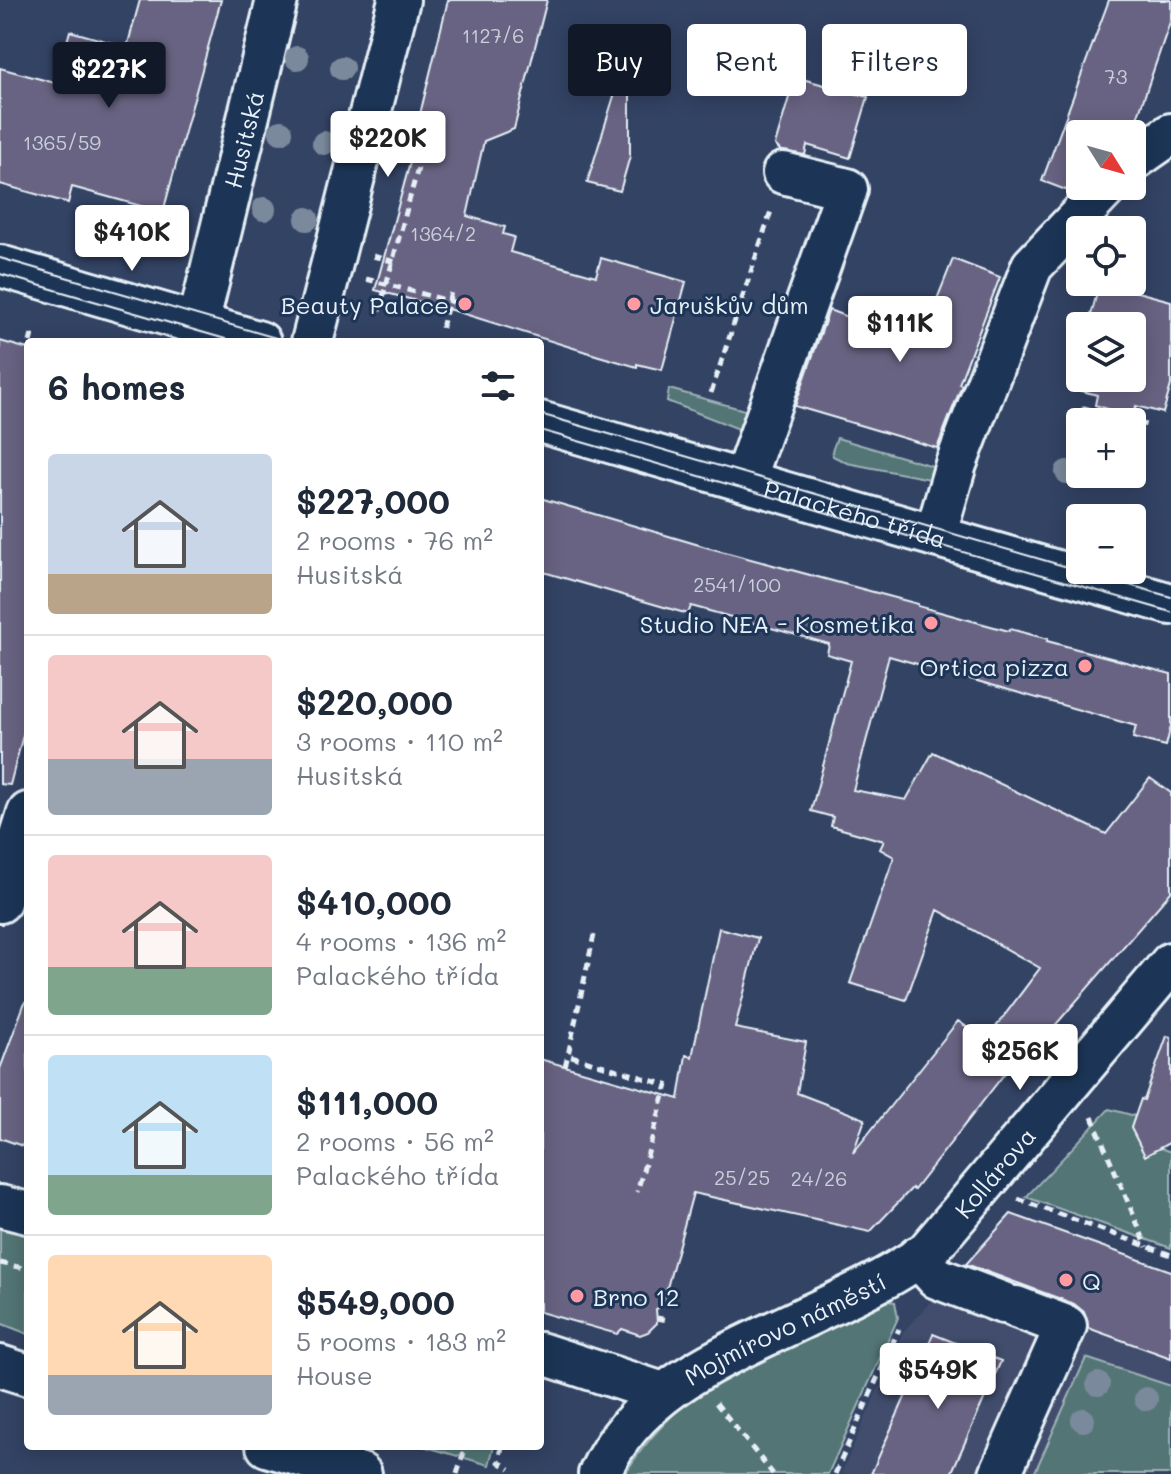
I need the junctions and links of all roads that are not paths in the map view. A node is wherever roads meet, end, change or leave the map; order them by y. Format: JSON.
{"nodes":[{"id":1,"x":277,"y":0,"type":"edge"},
{"id":2,"x":399,"y":0,"type":"edge"},
{"id":3,"x":1171,"y":134,"type":"edge"},
{"id":4,"x":1146,"y":151,"type":"edge"},
{"id":5,"x":783,"y":173,"type":"road end"},
{"id":6,"x":1095,"y":200,"type":"edge"},
{"id":7,"x":0,"y":266,"type":"edge"},
{"id":8,"x":198,"y":324,"type":"junction"},
{"id":9,"x":246,"y":338,"type":"edge"},
{"id":10,"x":313,"y":338,"type":"edge"},
{"id":11,"x":544,"y":423,"type":"edge"},
{"id":12,"x":744,"y":480,"type":"junction"},
{"id":13,"x":935,"y":536,"type":"junction"},
{"id":14,"x":1171,"y":604,"type":"edge"},
{"id":15,"x":24,"y":826,"type":"edge"},
{"id":16,"x":0,"y":902,"type":"edge"},
{"id":17,"x":1171,"y":963,"type":"edge"},
{"id":18,"x":0,"y":1206,"type":"edge"},
{"id":19,"x":24,"y":1212,"type":"edge"},
{"id":20,"x":912,"y":1261,"type":"junction"},
{"id":21,"x":544,"y":1354,"type":"edge"},
{"id":22,"x":0,"y":1366,"type":"edge"},
{"id":23,"x":24,"y":1374,"type":"edge"},
{"id":24,"x":663,"y":1393,"type":"junction"},
{"id":25,"x":280,"y":1450,"type":"edge"},
{"id":26,"x":361,"y":1474,"type":"edge"},
{"id":27,"x":599,"y":1474,"type":"edge"},
{"id":28,"x":1000,"y":1474,"type":"edge"}],
"edges":[{"from":1,"to":8,"type":"street","name":"Husitská"},
{"from":2,"to":10,"type":"street"},
{"from":3,"to":4,"type":"street"},
{"from":5,"to":12,"type":"street"},
{"from":6,"to":13,"type":"street"},
{"from":7,"to":8,"type":"street"},
{"from":8,"to":9,"type":"street"},
{"from":11,"to":12,"type":"street","name":"Palackého třída"},
{"from":12,"to":13,"type":"street","name":"Palackého třída"},
{"from":13,"to":14,"type":"street","name":"Palackého třída"},
{"from":15,"to":16,"type":"street"},
{"from":17,"to":20,"type":"street","name":"Kollárova"},
{"from":18,"to":19,"type":"street"},
{"from":20,"to":24,"type":"street","name":"Mojmírovo náměstí"},
{"from":20,"to":28,"type":"street"},
{"from":21,"to":24,"type":"street","name":"Mojmírovo náměstí"},
{"from":22,"to":23,"type":"street"},
{"from":24,"to":27,"type":"street","name":"Mojmírovo náměstí"},
{"from":25,"to":26,"type":"street"}]}
